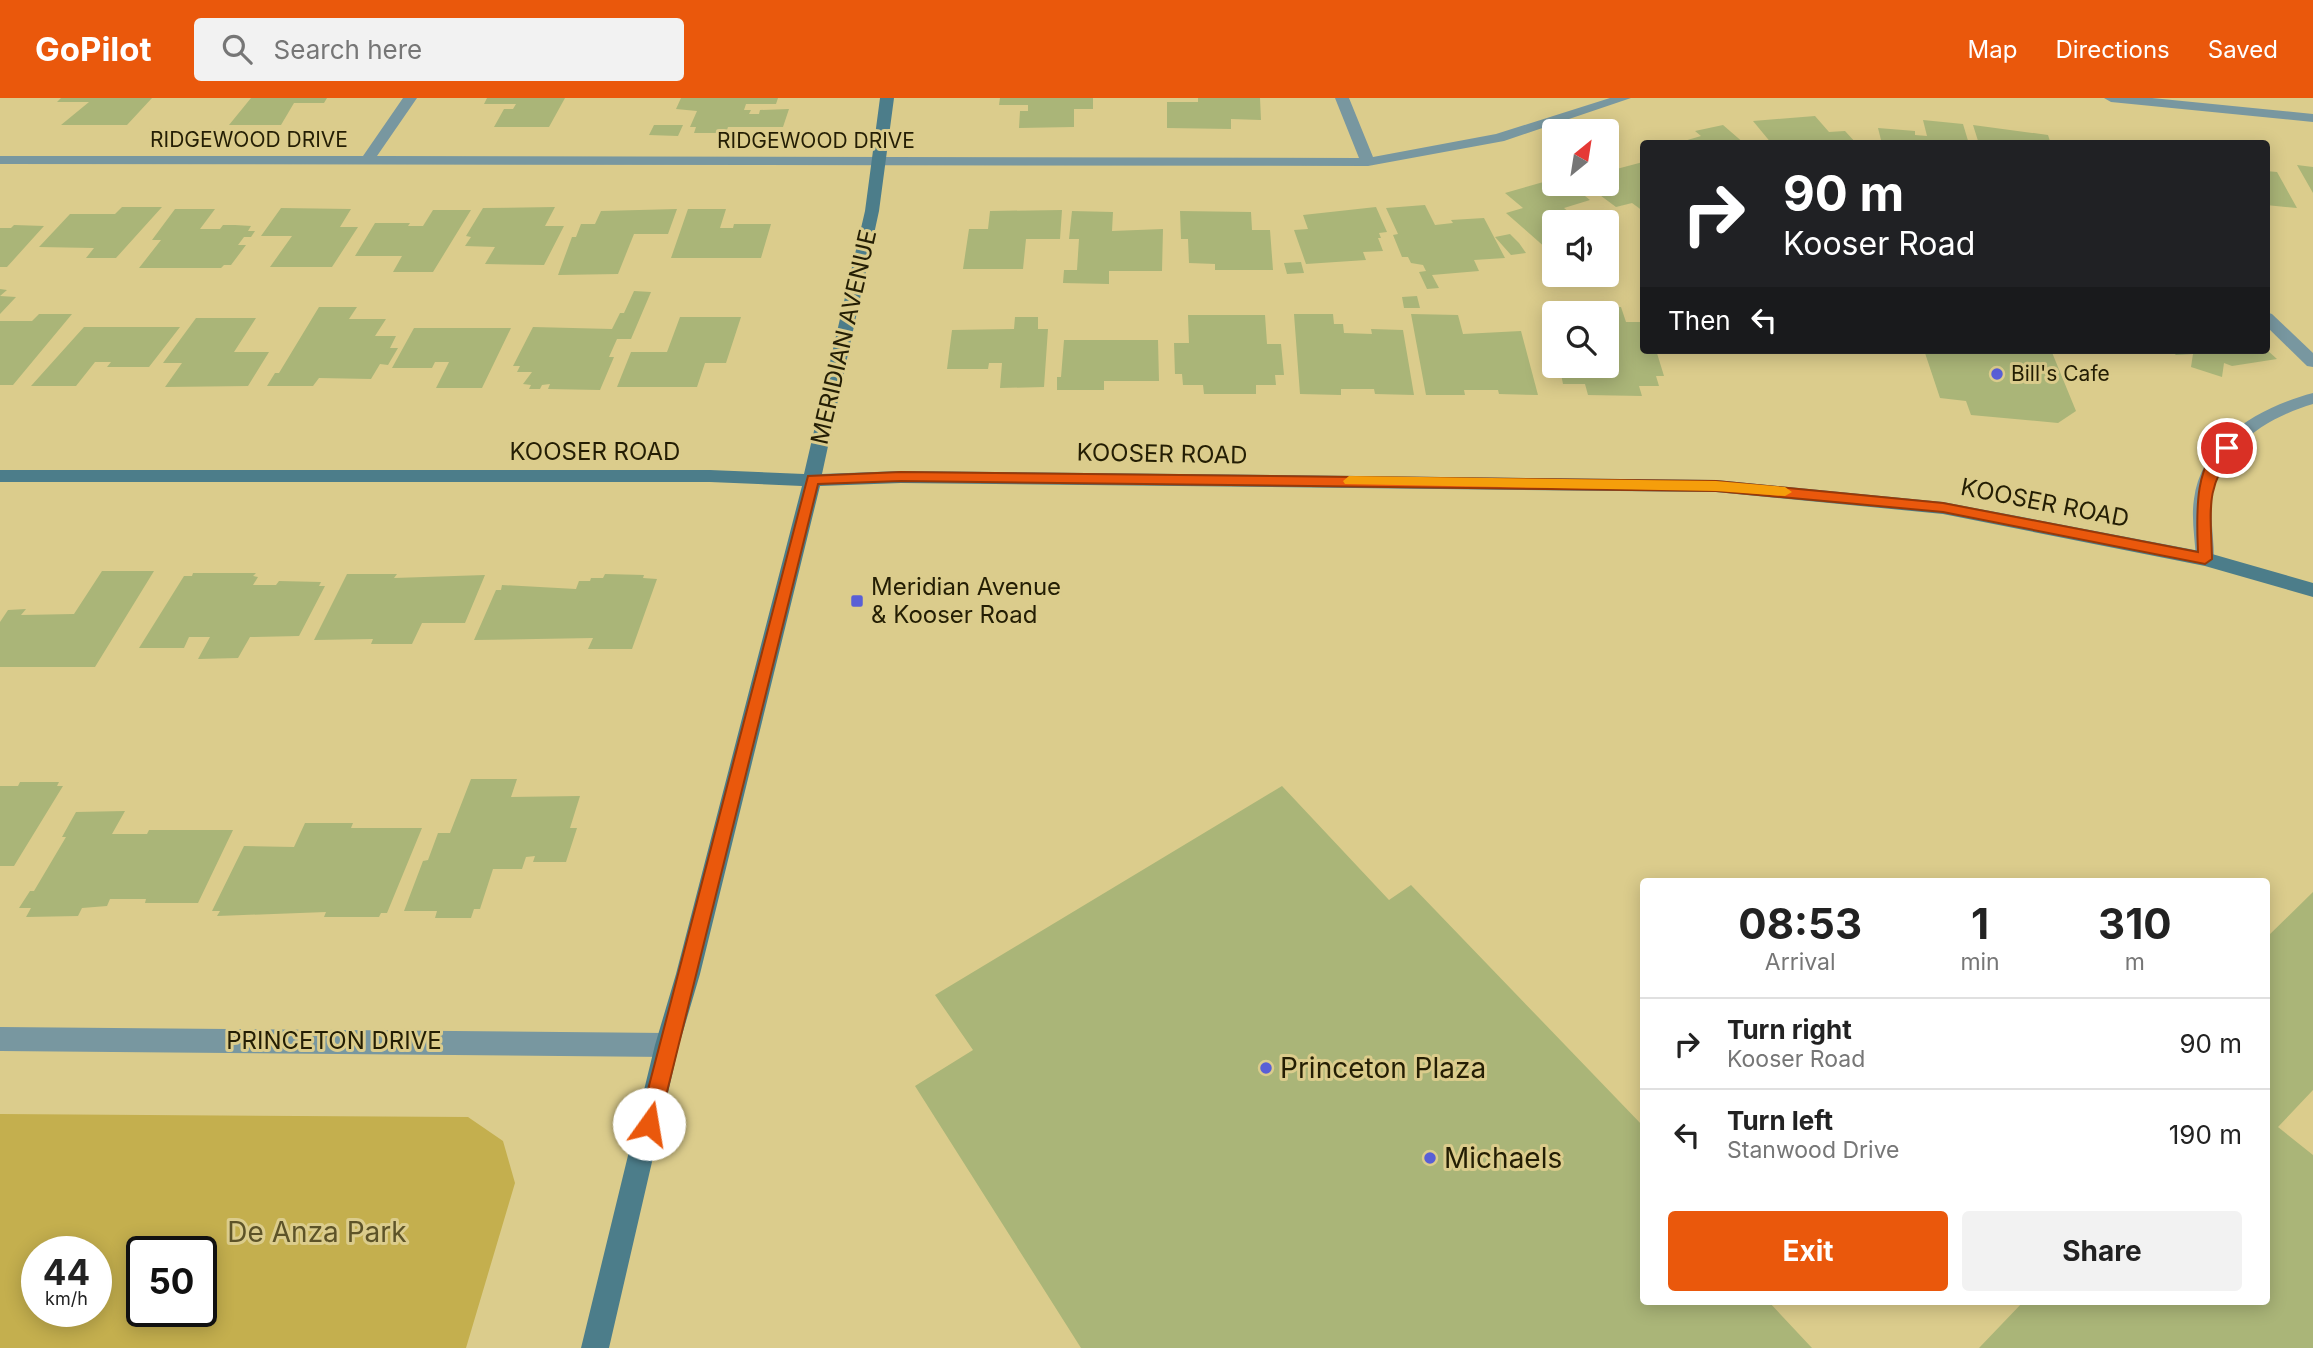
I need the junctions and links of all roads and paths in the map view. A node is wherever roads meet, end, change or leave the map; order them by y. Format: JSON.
{"nodes":[{"id":1,"x":410,"y":98,"type":"edge"},
{"id":2,"x":887,"y":98,"type":"edge"},
{"id":3,"x":1342,"y":98,"type":"edge"},
{"id":4,"x":1624,"y":98,"type":"edge"},
{"id":5,"x":2111,"y":98,"type":"edge"},
{"id":6,"x":2313,"y":118,"type":"edge"},
{"id":7,"x":0,"y":160,"type":"edge"},
{"id":8,"x":367,"y":161,"type":"junction"},
{"id":9,"x":878,"y":162,"type":"junction"},
{"id":10,"x":1368,"y":162,"type":"junction"},
{"id":11,"x":2270,"y":321,"type":"edge"},
{"id":12,"x":2313,"y":362,"type":"edge"},
{"id":13,"x":2313,"y":398,"type":"edge"},
{"id":14,"x":0,"y":476,"type":"edge"},
{"id":15,"x":812,"y":480,"type":"junction"},
{"id":16,"x":2205,"y":559,"type":"junction"},
{"id":17,"x":2313,"y":590,"type":"edge"},
{"id":18,"x":0,"y":1039,"type":"edge"},
{"id":19,"x":667,"y":1045,"type":"junction"},
{"id":20,"x":595,"y":1348,"type":"edge"}],
"edges":[{"from":1,"to":8,"type":"street"},
{"from":2,"to":9,"type":"street","name":"MERIDIAN AVENUE"},
{"from":3,"to":10,"type":"street"},
{"from":4,"to":10,"type":"street","name":"RIDGEWOOD DRIVE"},
{"from":5,"to":6,"type":"street"},
{"from":7,"to":8,"type":"street","name":"RIDGEWOOD DRIVE"},
{"from":8,"to":9,"type":"street","name":"RIDGEWOOD DRIVE"},
{"from":9,"to":10,"type":"street","name":"RIDGEWOOD DRIVE"},
{"from":9,"to":15,"type":"street","name":"MERIDIAN AVENUE"},
{"from":11,"to":12,"type":"street"},
{"from":13,"to":16,"type":"street"},
{"from":14,"to":15,"type":"street","name":"KOOSER ROAD"},
{"from":15,"to":16,"type":"street","name":"KOOSER ROAD"},
{"from":15,"to":19,"type":"street","name":"MERIDIAN AVENUE"},
{"from":16,"to":17,"type":"street","name":"KOOSER ROAD"},
{"from":18,"to":19,"type":"street","name":"PRINCETON DRIVE"},
{"from":19,"to":20,"type":"street","name":"MERIDIAN AVENUE"}]}
